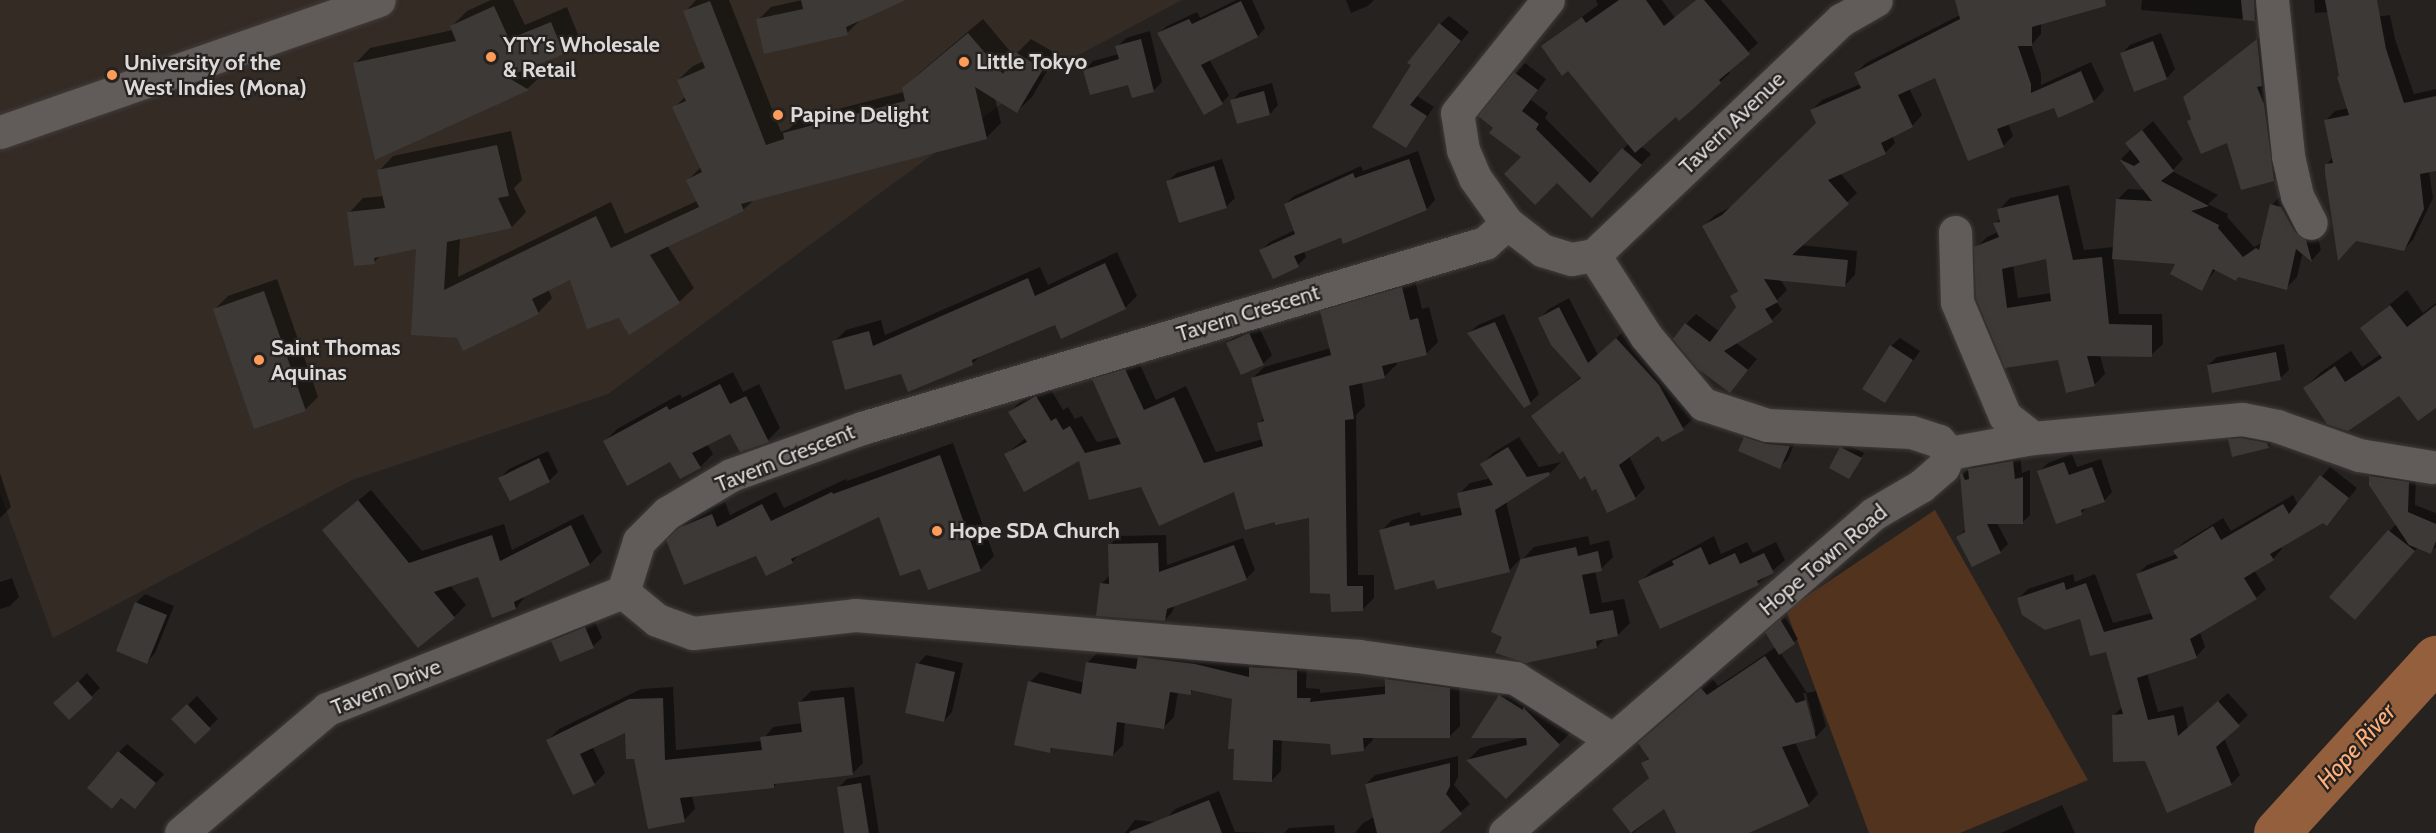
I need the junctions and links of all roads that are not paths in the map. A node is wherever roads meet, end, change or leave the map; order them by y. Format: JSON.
{"nodes":[{"id":1,"x":379,"y":0,"type":"edge"},
{"id":2,"x":1548,"y":0,"type":"edge"},
{"id":3,"x":1876,"y":0,"type":"edge"},
{"id":4,"x":2272,"y":0,"type":"edge"},
{"id":5,"x":0,"y":132,"type":"edge"},
{"id":6,"x":1507,"y":223,"type":"junction"},
{"id":7,"x":2311,"y":223,"type":"dead end"},
{"id":8,"x":1955,"y":232,"type":"dead end"},
{"id":9,"x":1594,"y":255,"type":"junction"},
{"id":10,"x":2033,"y":438,"type":"junction"},
{"id":11,"x":1948,"y":453,"type":"junction"},
{"id":12,"x":2432,"y":467,"type":"dead end"},
{"id":13,"x":623,"y":592,"type":"junction"},
{"id":14,"x":1612,"y":739,"type":"junction"},
{"id":15,"x":181,"y":833,"type":"edge"},
{"id":16,"x":1505,"y":833,"type":"edge"}],
"edges":[{"from":1,"to":5,"type":"street"},
{"from":2,"to":6,"type":"street"},
{"from":3,"to":9,"type":"street","name":"Tavern Avenue"},
{"from":4,"to":7,"type":"street"},
{"from":6,"to":9,"type":"street"},
{"from":6,"to":13,"type":"street","name":"Tavern Crescent"},
{"from":8,"to":10,"type":"street"},
{"from":9,"to":11,"type":"street"},
{"from":10,"to":11,"type":"street"},
{"from":10,"to":12,"type":"street"},
{"from":11,"to":14,"type":"street","name":"Hope Town Road"},
{"from":13,"to":14,"type":"street"},
{"from":13,"to":15,"type":"street","name":"Tavern Drive"},
{"from":14,"to":16,"type":"street","name":"Hope Town Road"}]}
